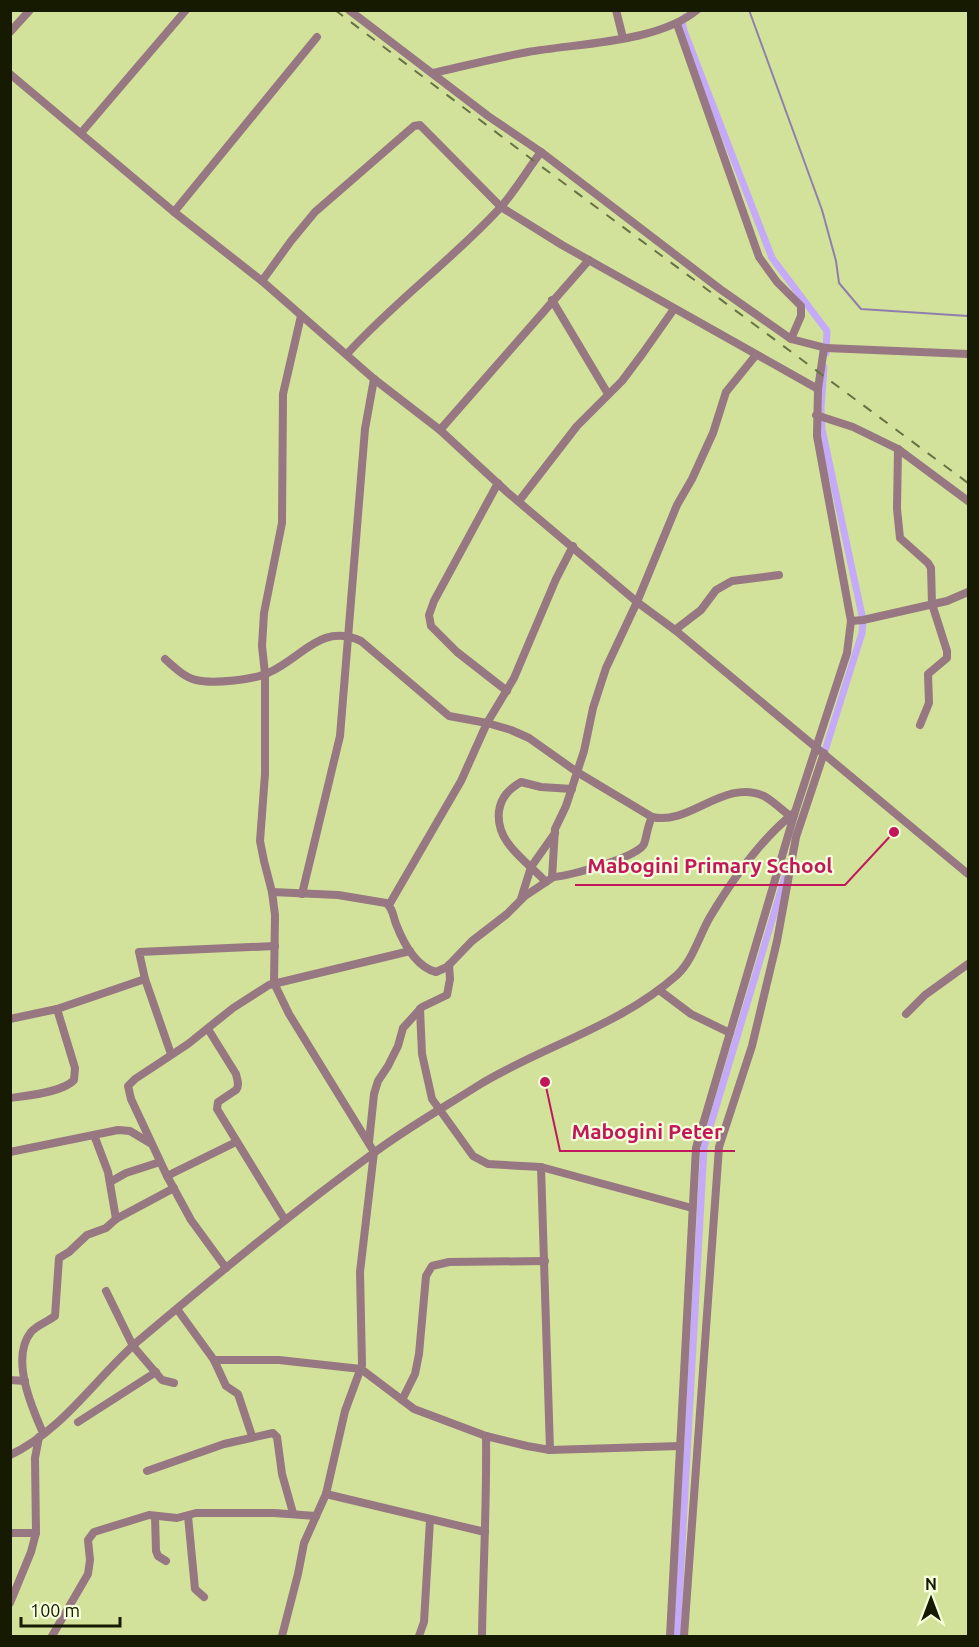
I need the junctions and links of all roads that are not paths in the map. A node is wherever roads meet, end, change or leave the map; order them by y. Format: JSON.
{"nodes":[{"id":1,"x":30,"y":10,"type":"edge"},
{"id":2,"x":186,"y":10,"type":"edge"},
{"id":3,"x":349,"y":10,"type":"edge"},
{"id":4,"x":616,"y":10,"type":"edge"},
{"id":5,"x":697,"y":10,"type":"edge"},
{"id":6,"x":677,"y":24,"type":"junction"},
{"id":7,"x":10,"y":32,"type":"edge"},
{"id":8,"x":317,"y":36,"type":"dead end"},
{"id":9,"x":622,"y":38,"type":"junction"},
{"id":10,"x":433,"y":73,"type":"junction"},
{"id":11,"x":10,"y":74,"type":"edge"},
{"id":12,"x":81,"y":133,"type":"junction"},
{"id":13,"x":541,"y":152,"type":"junction"},
{"id":14,"x":501,"y":207,"type":"junction"},
{"id":15,"x":174,"y":212,"type":"junction"},
{"id":16,"x":589,"y":260,"type":"junction"},
{"id":17,"x":262,"y":281,"type":"junction"},
{"id":18,"x":552,"y":300,"type":"junction"},
{"id":19,"x":674,"y":309,"type":"junction"},
{"id":20,"x":301,"y":316,"type":"junction"},
{"id":21,"x":791,"y":339,"type":"junction"},
{"id":22,"x":824,"y":348,"type":"junction"},
{"id":23,"x":346,"y":354,"type":"junction"},
{"id":24,"x":969,"y":354,"type":"edge"},
{"id":25,"x":756,"y":355,"type":"junction"},
{"id":26,"x":374,"y":379,"type":"junction"},
{"id":27,"x":818,"y":389,"type":"junction"},
{"id":28,"x":608,"y":394,"type":"junction"},
{"id":29,"x":820,"y":416,"type":"junction"},
{"id":30,"x":440,"y":430,"type":"junction"},
{"id":31,"x":898,"y":449,"type":"junction"},
{"id":32,"x":498,"y":483,"type":"junction"},
{"id":33,"x":519,"y":501,"type":"junction"},
{"id":34,"x":969,"y":501,"type":"edge"},
{"id":35,"x":573,"y":546,"type":"junction"},
{"id":36,"x":779,"y":575,"type":"dead end"},
{"id":37,"x":969,"y":592,"type":"edge"},
{"id":38,"x":637,"y":602,"type":"junction"},
{"id":39,"x":932,"y":604,"type":"junction"},
{"id":40,"x":851,"y":621,"type":"junction"},
{"id":41,"x":675,"y":630,"type":"junction"},
{"id":42,"x":347,"y":635,"type":"junction"},
{"id":43,"x":165,"y":659,"type":"dead end"},
{"id":44,"x":265,"y":674,"type":"junction"},
{"id":45,"x":507,"y":691,"type":"junction"},
{"id":46,"x":487,"y":723,"type":"junction"},
{"id":47,"x":920,"y":725,"type":"dead end"},
{"id":48,"x":816,"y":746,"type":"junction"},
{"id":49,"x":824,"y":753,"type":"junction"},
{"id":50,"x":577,"y":772,"type":"junction"},
{"id":51,"x":572,"y":789,"type":"junction"},
{"id":52,"x":792,"y":814,"type":"junction"},
{"id":53,"x":652,"y":817,"type":"junction"},
{"id":54,"x":555,"y":834,"type":"junction"},
{"id":55,"x":531,"y":867,"type":"junction"},
{"id":56,"x":969,"y":874,"type":"edge"},
{"id":57,"x":550,"y":879,"type":"junction"},
{"id":58,"x":272,"y":892,"type":"junction"},
{"id":59,"x":302,"y":894,"type":"junction"},
{"id":60,"x":521,"y":901,"type":"junction"},
{"id":61,"x":389,"y":905,"type":"junction"},
{"id":62,"x":275,"y":946,"type":"junction"},
{"id":63,"x":410,"y":951,"type":"junction"},
{"id":64,"x":449,"y":964,"type":"junction"},
{"id":65,"x":969,"y":964,"type":"edge"},
{"id":66,"x":145,"y":979,"type":"junction"},
{"id":67,"x":274,"y":984,"type":"junction"},
{"id":68,"x":659,"y":990,"type":"junction"},
{"id":69,"x":57,"y":1009,"type":"junction"},
{"id":70,"x":420,"y":1009,"type":"junction"},
{"id":71,"x":906,"y":1014,"type":"dead end"},
{"id":72,"x":10,"y":1019,"type":"edge"},
{"id":73,"x":208,"y":1029,"type":"junction"},
{"id":74,"x":730,"y":1032,"type":"junction"},
{"id":75,"x":171,"y":1054,"type":"junction"},
{"id":76,"x":10,"y":1098,"type":"edge"},
{"id":77,"x":439,"y":1110,"type":"junction"},
{"id":78,"x":94,"y":1135,"type":"junction"},
{"id":79,"x":236,"y":1142,"type":"junction"},
{"id":80,"x":152,"y":1143,"type":"junction"},
{"id":81,"x":369,"y":1143,"type":"junction"},
{"id":82,"x":10,"y":1152,"type":"edge"},
{"id":83,"x":374,"y":1152,"type":"junction"},
{"id":84,"x":160,"y":1161,"type":"junction"},
{"id":85,"x":541,"y":1167,"type":"junction"},
{"id":86,"x":167,"y":1176,"type":"junction"},
{"id":87,"x":110,"y":1182,"type":"junction"},
{"id":88,"x":174,"y":1188,"type":"junction"},
{"id":89,"x":692,"y":1208,"type":"junction"},
{"id":90,"x":116,"y":1219,"type":"junction"},
{"id":91,"x":285,"y":1220,"type":"junction"},
{"id":92,"x":545,"y":1261,"type":"junction"},
{"id":93,"x":226,"y":1268,"type":"junction"},
{"id":94,"x":106,"y":1291,"type":"dead end"},
{"id":95,"x":177,"y":1309,"type":"junction"},
{"id":96,"x":134,"y":1346,"type":"junction"},
{"id":97,"x":214,"y":1360,"type":"junction"},
{"id":98,"x":361,"y":1369,"type":"junction"},
{"id":99,"x":156,"y":1372,"type":"junction"},
{"id":100,"x":10,"y":1380,"type":"edge"},
{"id":101,"x":25,"y":1381,"type":"junction"},
{"id":102,"x":174,"y":1383,"type":"dead end"},
{"id":103,"x":402,"y":1400,"type":"junction"},
{"id":104,"x":78,"y":1422,"type":"dead end"},
{"id":105,"x":41,"y":1435,"type":"junction"},
{"id":106,"x":252,"y":1436,"type":"junction"},
{"id":107,"x":486,"y":1436,"type":"junction"},
{"id":108,"x":680,"y":1446,"type":"junction"},
{"id":109,"x":550,"y":1450,"type":"junction"},
{"id":110,"x":10,"y":1455,"type":"edge"},
{"id":111,"x":147,"y":1471,"type":"dead end"},
{"id":112,"x":326,"y":1494,"type":"junction"},
{"id":113,"x":293,"y":1513,"type":"junction"},
{"id":114,"x":155,"y":1516,"type":"junction"},
{"id":115,"x":188,"y":1516,"type":"junction"},
{"id":116,"x":316,"y":1516,"type":"junction"},
{"id":117,"x":430,"y":1520,"type":"junction"},
{"id":118,"x":485,"y":1532,"type":"junction"},
{"id":119,"x":10,"y":1533,"type":"edge"},
{"id":120,"x":36,"y":1533,"type":"junction"},
{"id":121,"x":166,"y":1561,"type":"dead end"},
{"id":122,"x":204,"y":1597,"type":"dead end"},
{"id":123,"x":10,"y":1603,"type":"edge"},
{"id":124,"x":52,"y":1636,"type":"edge"},
{"id":125,"x":282,"y":1636,"type":"edge"},
{"id":126,"x":419,"y":1636,"type":"edge"},
{"id":127,"x":482,"y":1636,"type":"edge"},
{"id":128,"x":670,"y":1636,"type":"edge"},
{"id":129,"x":684,"y":1636,"type":"edge"}],
"edges":[{"from":1,"to":7,"type":"street"},
{"from":2,"to":12,"type":"street"},
{"from":3,"to":10,"type":"street"},
{"from":4,"to":9,"type":"street"},
{"from":5,"to":6,"type":"street"},
{"from":6,"to":9,"type":"street"},
{"from":6,"to":21,"type":"street"},
{"from":8,"to":15,"type":"street"},
{"from":9,"to":10,"type":"street"},
{"from":10,"to":13,"type":"street"},
{"from":11,"to":12,"type":"street"},
{"from":12,"to":15,"type":"street"},
{"from":13,"to":14,"type":"street"},
{"from":13,"to":21,"type":"street"},
{"from":14,"to":16,"type":"street"},
{"from":14,"to":17,"type":"street"},
{"from":14,"to":23,"type":"street"},
{"from":15,"to":17,"type":"street"},
{"from":16,"to":18,"type":"street"},
{"from":16,"to":19,"type":"street"},
{"from":17,"to":20,"type":"street"},
{"from":18,"to":28,"type":"street"},
{"from":18,"to":30,"type":"street"},
{"from":19,"to":25,"type":"street"},
{"from":19,"to":28,"type":"street"},
{"from":20,"to":23,"type":"street"},
{"from":20,"to":44,"type":"street"},
{"from":21,"to":22,"type":"street"},
{"from":22,"to":24,"type":"street"},
{"from":22,"to":27,"type":"street"},
{"from":23,"to":26,"type":"street"},
{"from":25,"to":27,"type":"street"},
{"from":25,"to":38,"type":"street"},
{"from":26,"to":30,"type":"street"},
{"from":26,"to":42,"type":"street"},
{"from":27,"to":29,"type":"street"},
{"from":28,"to":33,"type":"street"},
{"from":29,"to":31,"type":"street"},
{"from":29,"to":40,"type":"street"},
{"from":30,"to":32,"type":"street"},
{"from":31,"to":34,"type":"street"},
{"from":31,"to":39,"type":"street"},
{"from":32,"to":33,"type":"street"},
{"from":32,"to":45,"type":"street"},
{"from":33,"to":35,"type":"street"},
{"from":35,"to":38,"type":"street"},
{"from":35,"to":45,"type":"street"},
{"from":36,"to":41,"type":"street"},
{"from":37,"to":39,"type":"street"},
{"from":38,"to":41,"type":"street"},
{"from":38,"to":50,"type":"street"},
{"from":39,"to":40,"type":"street"},
{"from":39,"to":47,"type":"street"},
{"from":40,"to":48,"type":"street"},
{"from":41,"to":48,"type":"street"},
{"from":42,"to":44,"type":"street"},
{"from":42,"to":46,"type":"street"},
{"from":42,"to":59,"type":"street"},
{"from":43,"to":44,"type":"street"},
{"from":44,"to":58,"type":"street"},
{"from":45,"to":46,"type":"street"},
{"from":46,"to":50,"type":"street"},
{"from":46,"to":61,"type":"street"},
{"from":48,"to":49,"type":"street"},
{"from":48,"to":52,"type":"street"},
{"from":49,"to":56,"type":"street"},
{"from":49,"to":129,"type":"street"},
{"from":50,"to":51,"type":"street"},
{"from":50,"to":53,"type":"street"},
{"from":51,"to":54,"type":"street"},
{"from":51,"to":55,"type":"street"},
{"from":52,"to":53,"type":"street"},
{"from":52,"to":68,"type":"street"},
{"from":52,"to":74,"type":"street"},
{"from":53,"to":57,"type":"street"},
{"from":54,"to":55,"type":"street"},
{"from":54,"to":57,"type":"street"},
{"from":55,"to":57,"type":"street"},
{"from":55,"to":60,"type":"street"},
{"from":57,"to":60,"type":"street"},
{"from":58,"to":59,"type":"street"},
{"from":58,"to":62,"type":"street"},
{"from":59,"to":61,"type":"street"},
{"from":60,"to":64,"type":"street"},
{"from":61,"to":63,"type":"street"},
{"from":62,"to":66,"type":"street"},
{"from":62,"to":67,"type":"street"},
{"from":63,"to":64,"type":"street"},
{"from":63,"to":67,"type":"street"},
{"from":64,"to":70,"type":"street"},
{"from":65,"to":71,"type":"street"},
{"from":66,"to":69,"type":"street"},
{"from":66,"to":75,"type":"street"},
{"from":67,"to":73,"type":"street"},
{"from":67,"to":81,"type":"street"},
{"from":68,"to":74,"type":"street"},
{"from":68,"to":77,"type":"street"},
{"from":69,"to":72,"type":"street"},
{"from":69,"to":76,"type":"street"},
{"from":70,"to":77,"type":"street"},
{"from":70,"to":81,"type":"street"},
{"from":73,"to":75,"type":"street"},
{"from":73,"to":79,"type":"street"},
{"from":74,"to":89,"type":"street"},
{"from":75,"to":80,"type":"street"},
{"from":77,"to":83,"type":"street"},
{"from":77,"to":85,"type":"street"},
{"from":78,"to":80,"type":"street"},
{"from":78,"to":82,"type":"street"},
{"from":78,"to":87,"type":"street"},
{"from":79,"to":86,"type":"street"},
{"from":79,"to":91,"type":"street"},
{"from":80,"to":84,"type":"street"},
{"from":81,"to":83,"type":"street"},
{"from":83,"to":91,"type":"street"},
{"from":83,"to":98,"type":"street"},
{"from":84,"to":86,"type":"street"},
{"from":84,"to":87,"type":"street"},
{"from":85,"to":89,"type":"street"},
{"from":85,"to":92,"type":"street"},
{"from":86,"to":88,"type":"street"},
{"from":87,"to":90,"type":"street"},
{"from":88,"to":90,"type":"street"},
{"from":88,"to":93,"type":"street"},
{"from":89,"to":108,"type":"street"},
{"from":90,"to":101,"type":"street"},
{"from":91,"to":93,"type":"street"},
{"from":92,"to":103,"type":"street"},
{"from":92,"to":109,"type":"street"},
{"from":93,"to":95,"type":"street"},
{"from":94,"to":96,"type":"street"},
{"from":95,"to":96,"type":"street"},
{"from":95,"to":97,"type":"street"},
{"from":96,"to":99,"type":"street"},
{"from":96,"to":105,"type":"street"},
{"from":97,"to":98,"type":"street"},
{"from":97,"to":106,"type":"street"},
{"from":98,"to":103,"type":"street"},
{"from":98,"to":112,"type":"street"},
{"from":99,"to":102,"type":"street"},
{"from":99,"to":104,"type":"street"},
{"from":100,"to":101,"type":"street"},
{"from":101,"to":105,"type":"street"},
{"from":103,"to":107,"type":"street"},
{"from":105,"to":110,"type":"street"},
{"from":105,"to":120,"type":"street"},
{"from":106,"to":111,"type":"street"},
{"from":106,"to":113,"type":"street"},
{"from":107,"to":109,"type":"street"},
{"from":107,"to":118,"type":"street"},
{"from":108,"to":109,"type":"street"},
{"from":108,"to":128,"type":"street"},
{"from":112,"to":116,"type":"street"},
{"from":112,"to":117,"type":"street"},
{"from":113,"to":115,"type":"street"},
{"from":113,"to":116,"type":"street"},
{"from":114,"to":115,"type":"street"},
{"from":114,"to":121,"type":"street"},
{"from":114,"to":124,"type":"street"},
{"from":115,"to":122,"type":"street"},
{"from":116,"to":125,"type":"street"},
{"from":117,"to":118,"type":"street"},
{"from":117,"to":126,"type":"street"},
{"from":118,"to":127,"type":"street"},
{"from":119,"to":120,"type":"street"},
{"from":120,"to":123,"type":"street"}]}
